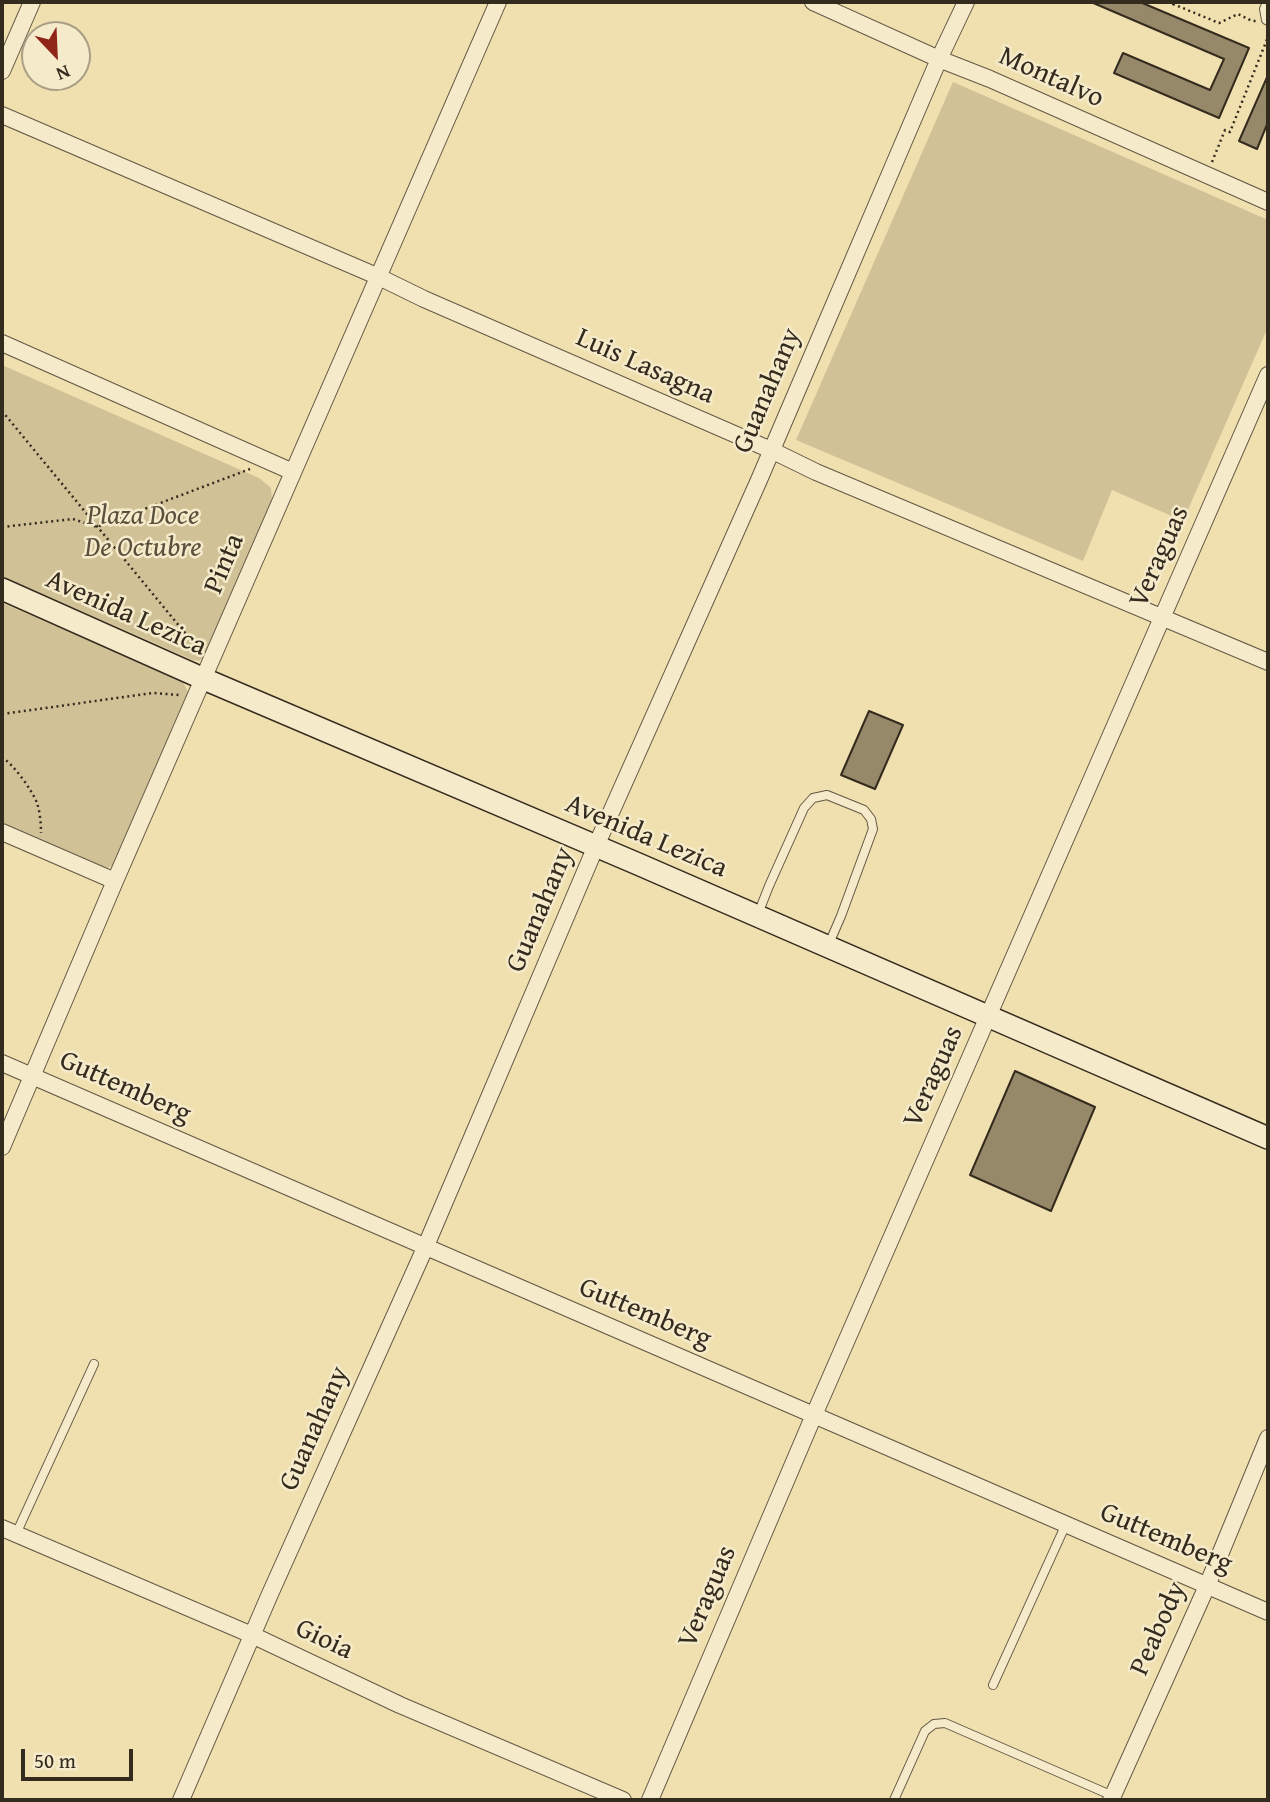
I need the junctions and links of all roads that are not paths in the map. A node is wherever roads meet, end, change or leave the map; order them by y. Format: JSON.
{"nodes":[{"id":1,"x":32,"y":2,"type":"edge"},
{"id":2,"x":498,"y":2,"type":"edge"},
{"id":3,"x":813,"y":2,"type":"edge"},
{"id":4,"x":966,"y":2,"type":"edge"},
{"id":5,"x":1267,"y":2,"type":"edge"},
{"id":6,"x":1267,"y":20,"type":"edge"},
{"id":7,"x":939,"y":59,"type":"junction"},
{"id":8,"x":2,"y":71,"type":"edge"},
{"id":9,"x":2,"y":115,"type":"edge"},
{"id":10,"x":1268,"y":202,"type":"edge"},
{"id":11,"x":379,"y":277,"type":"junction"},
{"id":12,"x":2,"y":343,"type":"edge"},
{"id":13,"x":1268,"y":375,"type":"edge"},
{"id":14,"x":771,"y":450,"type":"junction"},
{"id":15,"x":293,"y":472,"type":"junction"},
{"id":16,"x":2,"y":590,"type":"edge"},
{"id":17,"x":1163,"y":616,"type":"junction"},
{"id":18,"x":1268,"y":662,"type":"edge"},
{"id":19,"x":200,"y":688,"type":"junction"},
{"id":20,"x":2,"y":832,"type":"edge"},
{"id":21,"x":596,"y":846,"type":"junction"},
{"id":22,"x":115,"y":881,"type":"junction"},
{"id":23,"x":758,"y":916,"type":"junction"},
{"id":24,"x":828,"y":946,"type":"junction"},
{"id":25,"x":989,"y":1017,"type":"junction"},
{"id":26,"x":2,"y":1063,"type":"edge"},
{"id":27,"x":32,"y":1076,"type":"junction"},
{"id":28,"x":1268,"y":1138,"type":"edge"},
{"id":29,"x":2,"y":1147,"type":"edge"},
{"id":30,"x":425,"y":1248,"type":"junction"},
{"id":31,"x":94,"y":1364,"type":"dead end"},
{"id":32,"x":814,"y":1415,"type":"junction"},
{"id":33,"x":1268,"y":1438,"type":"edge"},
{"id":34,"x":1066,"y":1524,"type":"junction"},
{"id":35,"x":9,"y":1531,"type":"edge"},
{"id":36,"x":1207,"y":1586,"type":"junction"},
{"id":37,"x":1268,"y":1612,"type":"edge"},
{"id":38,"x":252,"y":1635,"type":"junction"},
{"id":39,"x":993,"y":1685,"type":"dead end"},
{"id":40,"x":1112,"y":1798,"type":"edge"},
{"id":41,"x":181,"y":1800,"type":"edge"},
{"id":42,"x":623,"y":1800,"type":"edge"},
{"id":43,"x":650,"y":1800,"type":"edge"},
{"id":44,"x":894,"y":1800,"type":"edge"}],
"edges":[{"from":1,"to":8,"type":"street"},
{"from":2,"to":11,"type":"street","name":"Pinta"},
{"from":3,"to":7,"type":"street","name":"Montalvo"},
{"from":4,"to":7,"type":"street","name":"Guanahany"},
{"from":5,"to":6,"type":"lane"},
{"from":7,"to":10,"type":"street","name":"Montalvo"},
{"from":7,"to":14,"type":"street","name":"Guanahany"},
{"from":9,"to":11,"type":"street","name":"Luis Lasagna"},
{"from":11,"to":14,"type":"street","name":"Luis Lasagna"},
{"from":11,"to":15,"type":"street","name":"Pinta"},
{"from":12,"to":15,"type":"street"},
{"from":13,"to":17,"type":"street","name":"Veraguas"},
{"from":14,"to":17,"type":"street","name":"Luis Lasagna"},
{"from":14,"to":21,"type":"street","name":"Guanahany"},
{"from":15,"to":19,"type":"street","name":"Pinta"},
{"from":16,"to":19,"type":"street","name":"Avenida Lezica"},
{"from":17,"to":18,"type":"street","name":"Luis Lasagna"},
{"from":17,"to":25,"type":"street","name":"Veraguas"},
{"from":19,"to":21,"type":"street","name":"Avenida Lezica"},
{"from":19,"to":22,"type":"street","name":"Pinta"},
{"from":20,"to":22,"type":"street"},
{"from":21,"to":23,"type":"street","name":"Avenida Lezica"},
{"from":21,"to":30,"type":"street","name":"Guanahany"},
{"from":22,"to":27,"type":"street","name":"Pinta"},
{"from":23,"to":24,"type":"street","name":"Avenida Lezica"},
{"from":23,"to":24,"type":"lane"},
{"from":24,"to":25,"type":"street","name":"Avenida Lezica"},
{"from":25,"to":28,"type":"street","name":"Avenida Lezica"},
{"from":25,"to":32,"type":"street","name":"Veraguas"},
{"from":26,"to":27,"type":"street","name":"Guttemberg"},
{"from":27,"to":29,"type":"street","name":"Pinta"},
{"from":27,"to":30,"type":"street","name":"Guttemberg"},
{"from":30,"to":32,"type":"street","name":"Guttemberg"},
{"from":30,"to":38,"type":"street","name":"Guanahany"},
{"from":31,"to":35,"type":"lane"},
{"from":32,"to":34,"type":"street","name":"Guttemberg"},
{"from":32,"to":43,"type":"street","name":"Veraguas"},
{"from":33,"to":36,"type":"street","name":"Peabody"},
{"from":34,"to":36,"type":"street","name":"Guttemberg"},
{"from":34,"to":39,"type":"lane"},
{"from":35,"to":38,"type":"street","name":"Gioia"},
{"from":36,"to":37,"type":"street","name":"Guttemberg"},
{"from":36,"to":40,"type":"street","name":"Peabody"},
{"from":38,"to":41,"type":"street","name":"Guanahany"},
{"from":38,"to":42,"type":"street","name":"Gioia"},
{"from":40,"to":44,"type":"lane"}]}
